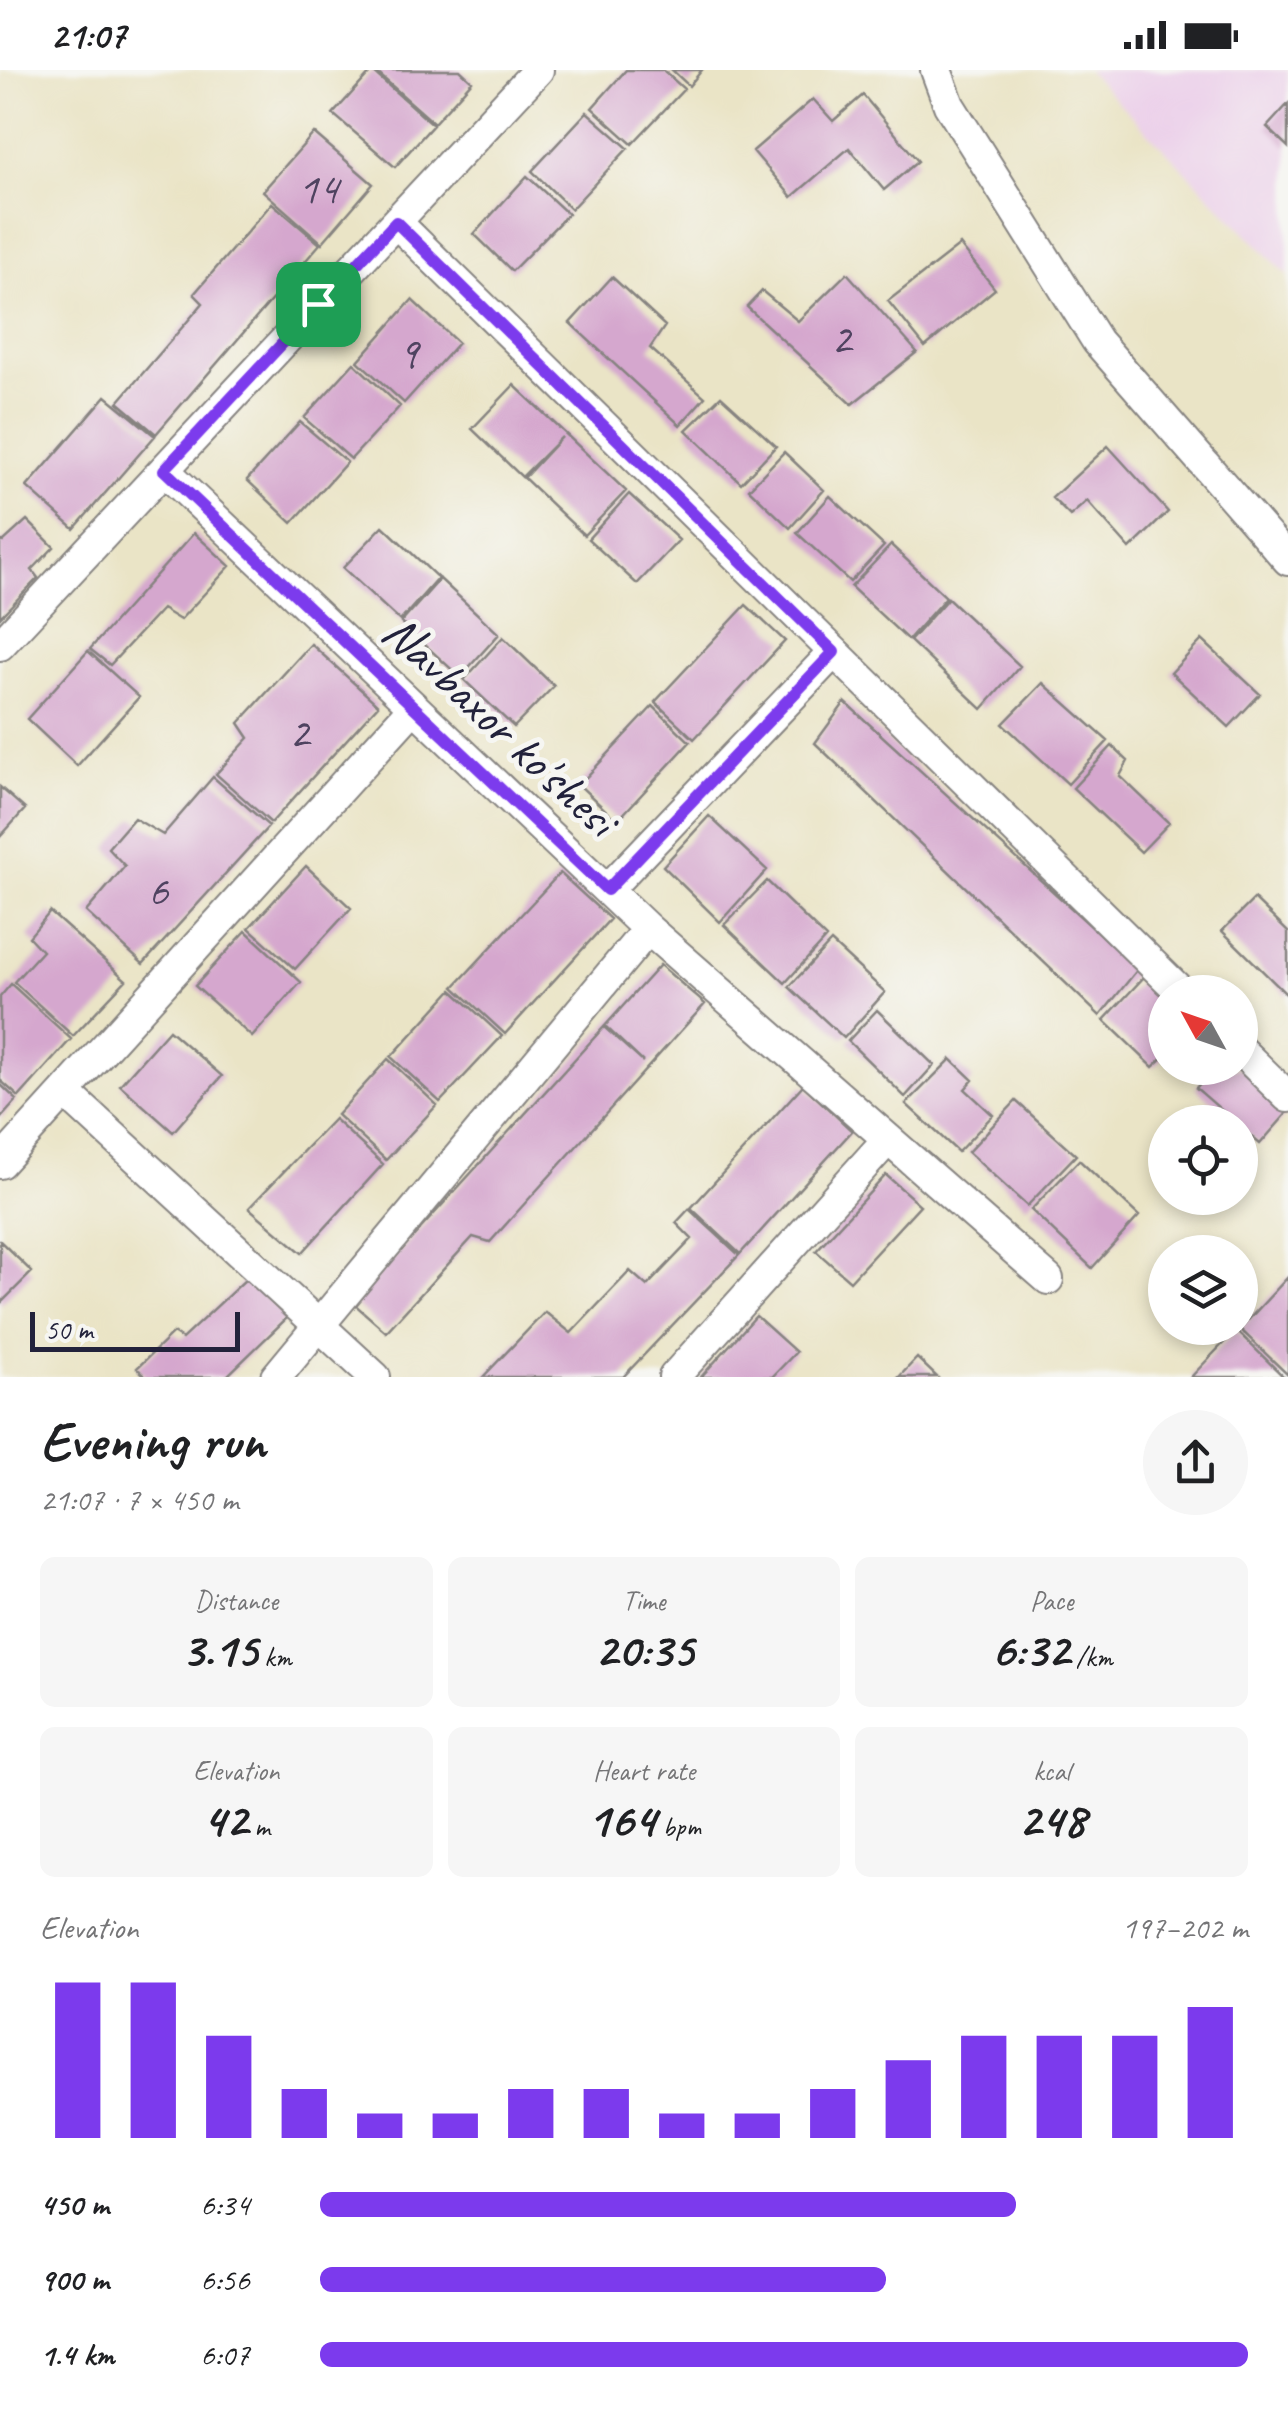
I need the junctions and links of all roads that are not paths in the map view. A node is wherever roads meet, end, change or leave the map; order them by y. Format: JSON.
{"nodes":[{"id":1,"x":538,"y":70,"type":"edge"},
{"id":2,"x":936,"y":70,"type":"edge"},
{"id":3,"x":396,"y":222,"type":"junction"},
{"id":4,"x":164,"y":470,"type":"junction"},
{"id":5,"x":1288,"y":560,"type":"edge"},
{"id":6,"x":0,"y":644,"type":"edge"},
{"id":7,"x":834,"y":652,"type":"junction"},
{"id":8,"x":414,"y":706,"type":"junction"},
{"id":9,"x":607,"y":890,"type":"junction"},
{"id":10,"x":648,"y":929,"type":"junction"},
{"id":11,"x":1164,"y":975,"type":"edge"},
{"id":12,"x":1258,"y":1068,"type":"edge"},
{"id":13,"x":65,"y":1092,"type":"junction"},
{"id":14,"x":1288,"y":1097,"type":"edge"},
{"id":15,"x":888,"y":1139,"type":"junction"},
{"id":16,"x":0,"y":1164,"type":"edge"},
{"id":17,"x":1048,"y":1280,"type":"dead end"},
{"id":18,"x":321,"y":1327,"type":"junction"},
{"id":19,"x":276,"y":1377,"type":"edge"},
{"id":20,"x":375,"y":1377,"type":"edge"},
{"id":21,"x":674,"y":1377,"type":"edge"}],
"edges":[{"from":1,"to":3,"type":"street"},
{"from":2,"to":5,"type":"street"},
{"from":3,"to":4,"type":"street"},
{"from":3,"to":7,"type":"street"},
{"from":4,"to":6,"type":"street"},
{"from":4,"to":8,"type":"street","name":"Navbaxor ko'shesi"},
{"from":7,"to":9,"type":"street"},
{"from":7,"to":11,"type":"street"},
{"from":8,"to":9,"type":"street","name":"Navbaxor ko'shesi"},
{"from":8,"to":13,"type":"street"},
{"from":9,"to":10,"type":"street","name":"Navbaxor ko'shesi"},
{"from":10,"to":15,"type":"street","name":"Navbaxor ko'shesi"},
{"from":10,"to":18,"type":"street"},
{"from":12,"to":14,"type":"street"},
{"from":13,"to":16,"type":"street"},
{"from":13,"to":18,"type":"street"},
{"from":15,"to":17,"type":"street","name":"Navbaxor ko'shesi"},
{"from":15,"to":21,"type":"street"},
{"from":18,"to":19,"type":"street"},
{"from":18,"to":20,"type":"street"}]}
